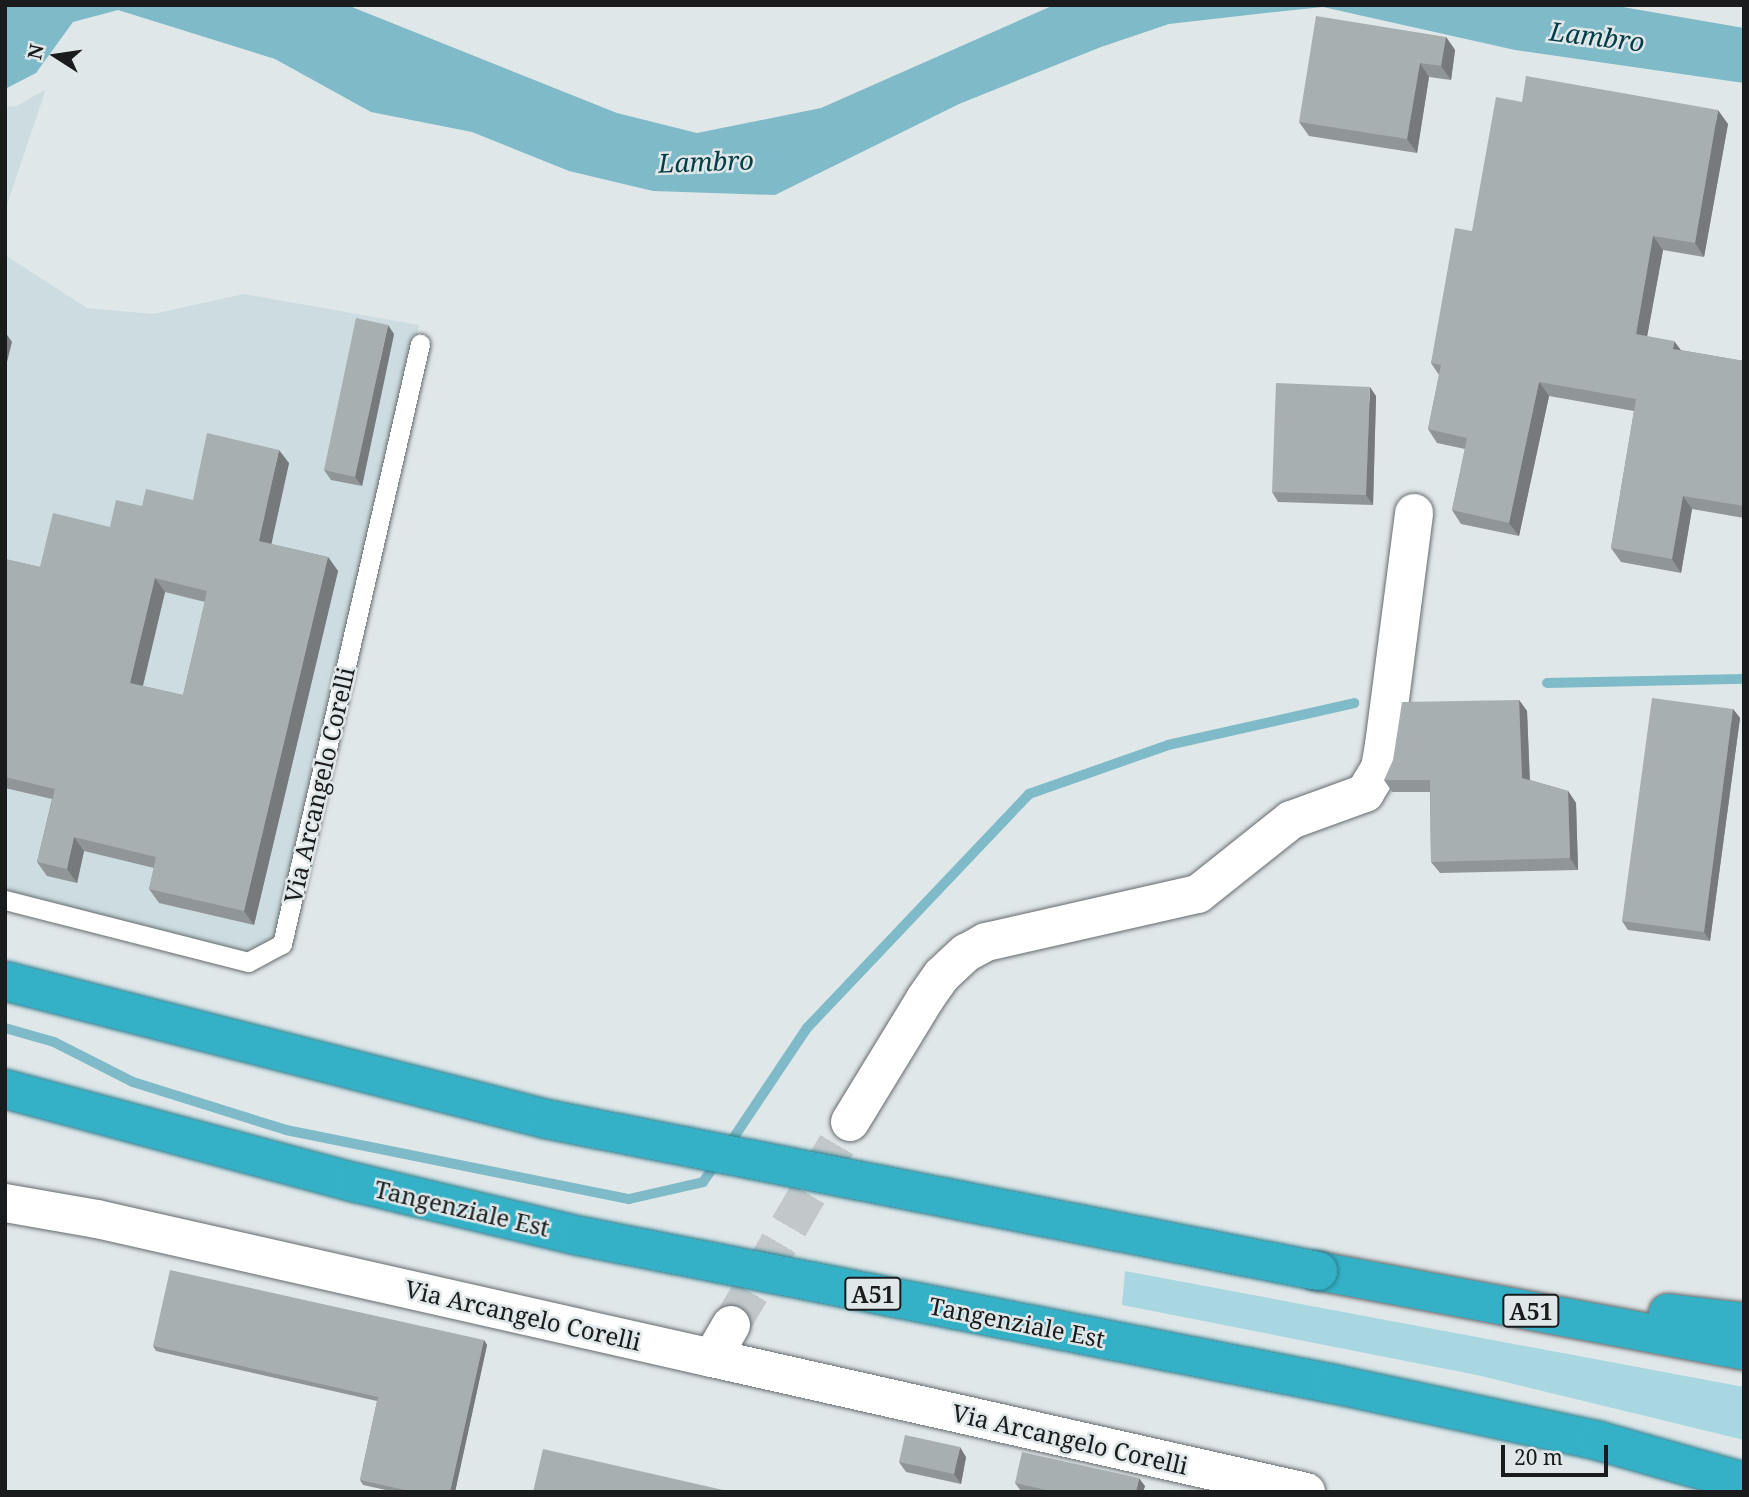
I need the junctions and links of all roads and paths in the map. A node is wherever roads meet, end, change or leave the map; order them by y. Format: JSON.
{"nodes":[{"id":1,"x":420,"y":344,"type":"dead end"},
{"id":2,"x":1414,"y":513,"type":"dead end"},
{"id":3,"x":5,"y":900,"type":"edge"},
{"id":4,"x":5,"y":981,"type":"edge"},
{"id":5,"x":5,"y":1089,"type":"edge"},
{"id":6,"x":850,"y":1122,"type":"tunnel mouth"},
{"id":7,"x":5,"y":1203,"type":"edge"},
{"id":8,"x":1318,"y":1271,"type":"junction"},
{"id":9,"x":1744,"y":1322,"type":"edge"},
{"id":10,"x":731,"y":1325,"type":"tunnel mouth"},
{"id":11,"x":1744,"y":1351,"type":"edge"},
{"id":12,"x":712,"y":1358,"type":"junction"},
{"id":13,"x":1744,"y":1482,"type":"edge"},
{"id":14,"x":1306,"y":1492,"type":"edge"}],
"edges":[{"from":1,"to":3,"type":"lane","name":"Via Arcangelo Corelli"},
{"from":2,"to":6,"type":"street"},
{"from":4,"to":8,"type":"highway","number":"A51","bridge":true},
{"from":5,"to":13,"type":"highway","name":"Tangenziale Est","number":"A51","bridge":true},
{"from":7,"to":12,"type":"street","name":"Via Arcangelo Corelli"},
{"from":8,"to":9,"type":"highway"},
{"from":8,"to":11,"type":"highway","number":"A51"},
{"from":10,"to":12,"type":"street"},
{"from":12,"to":14,"type":"street","name":"Via Arcangelo Corelli"}]}
